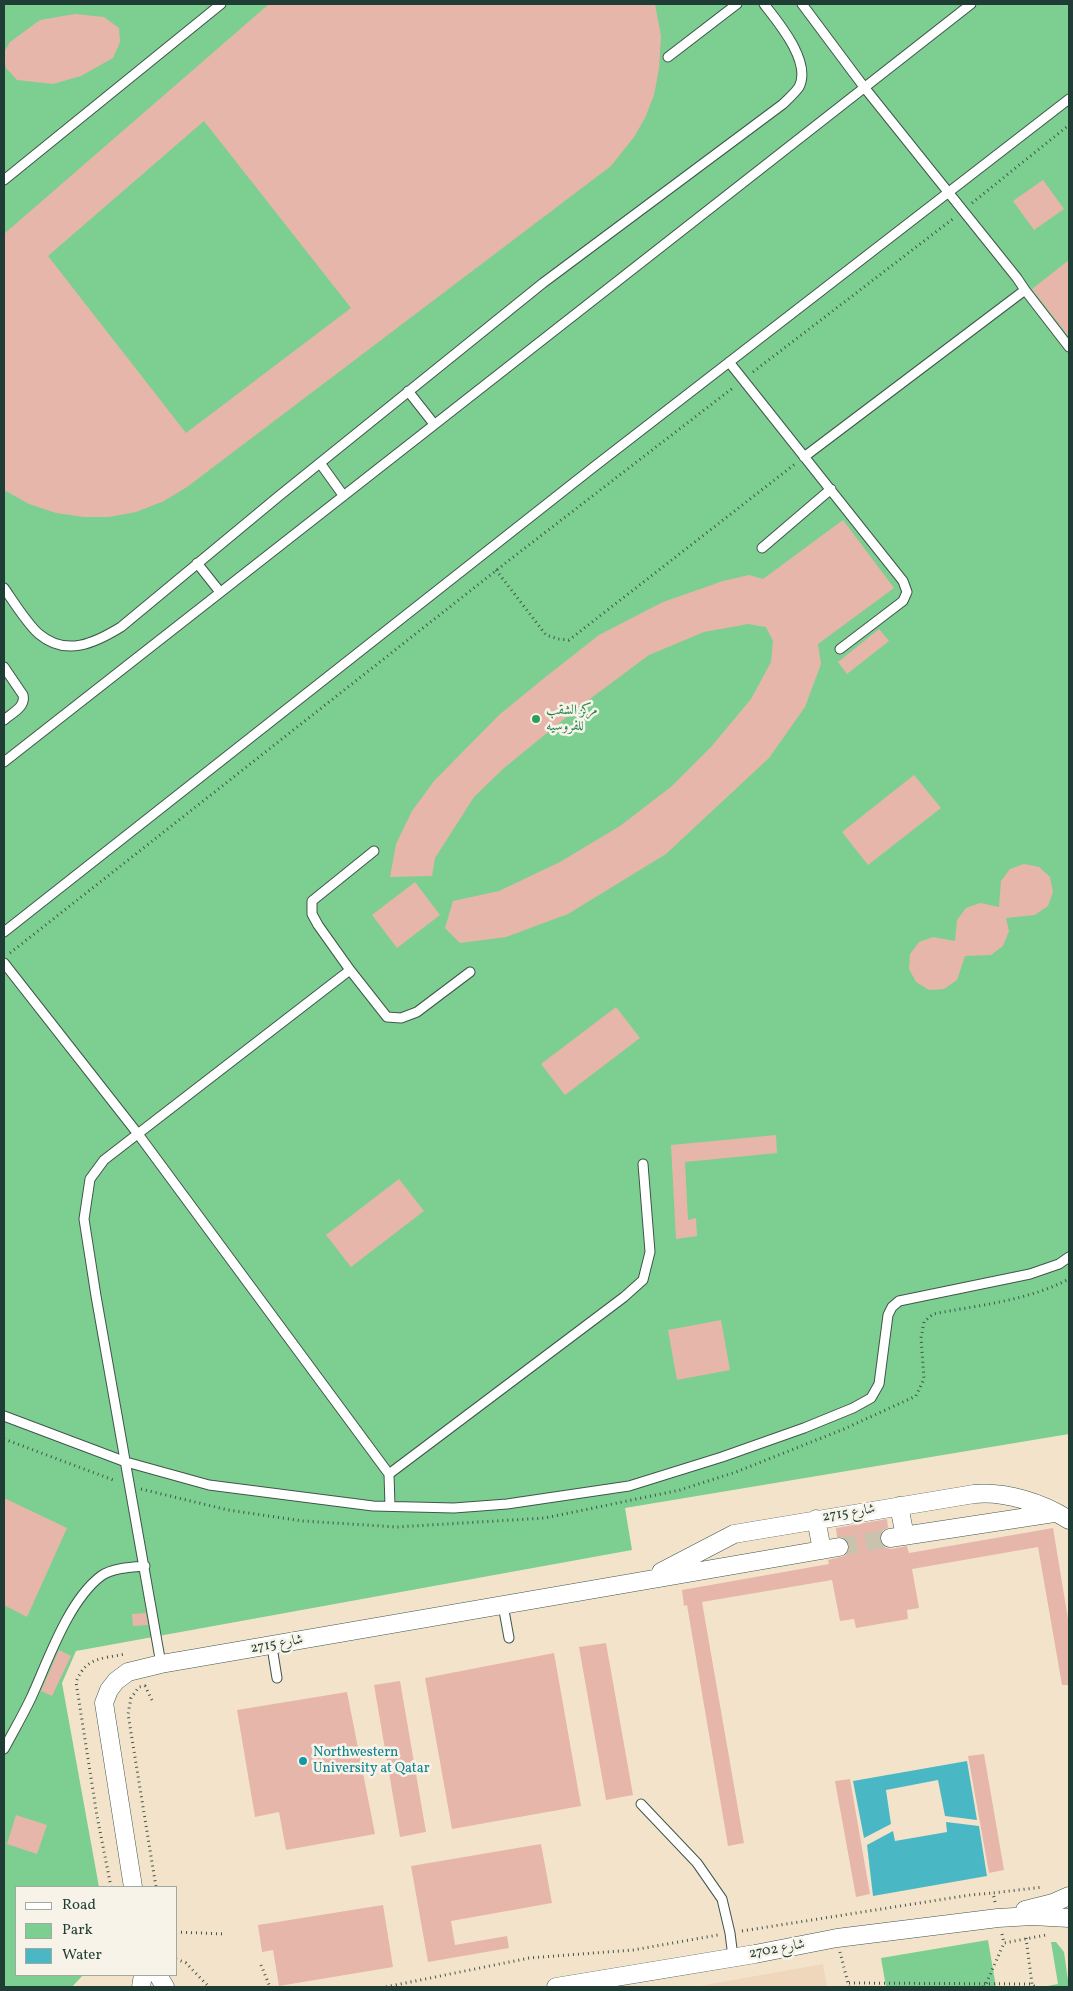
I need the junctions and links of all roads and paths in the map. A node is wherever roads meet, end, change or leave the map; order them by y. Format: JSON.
{"nodes":[{"id":1,"x":221,"y":4,"type":"edge"},
{"id":2,"x":737,"y":4,"type":"edge"},
{"id":3,"x":764,"y":4,"type":"edge"},
{"id":4,"x":802,"y":4,"type":"edge"},
{"id":5,"x":971,"y":4,"type":"edge"},
{"id":6,"x":668,"y":57,"type":"dead end"},
{"id":7,"x":864,"y":88,"type":"junction"},
{"id":8,"x":1069,"y":99,"type":"edge"},
{"id":9,"x":1069,"y":125,"type":"edge"},
{"id":10,"x":4,"y":180,"type":"edge"},
{"id":11,"x":949,"y":192,"type":"junction"},
{"id":12,"x":963,"y":210,"type":"junction"},
{"id":13,"x":1025,"y":290,"type":"junction"},
{"id":14,"x":1069,"y":347,"type":"edge"},
{"id":15,"x":729,"y":362,"type":"junction"},
{"id":16,"x":742,"y":380,"type":"junction"},
{"id":17,"x":408,"y":392,"type":"junction"},
{"id":18,"x":434,"y":424,"type":"junction"},
{"id":19,"x":804,"y":457,"type":"junction"},
{"id":20,"x":320,"y":463,"type":"junction"},
{"id":21,"x":831,"y":489,"type":"junction"},
{"id":22,"x":343,"y":495,"type":"junction"},
{"id":23,"x":762,"y":548,"type":"dead end"},
{"id":24,"x":197,"y":563,"type":"junction"},
{"id":25,"x":496,"y":570,"type":"junction"},
{"id":26,"x":4,"y":588,"type":"edge"},
{"id":27,"x":220,"y":592,"type":"junction"},
{"id":28,"x":840,"y":650,"type":"dead end"},
{"id":29,"x":4,"y":667,"type":"edge"},
{"id":30,"x":4,"y":720,"type":"edge"},
{"id":31,"x":4,"y":762,"type":"edge"},
{"id":32,"x":374,"y":851,"type":"dead end"},
{"id":33,"x":4,"y":932,"type":"edge"},
{"id":34,"x":4,"y":958,"type":"edge"},
{"id":35,"x":4,"y":964,"type":"edge"},
{"id":36,"x":350,"y":970,"type":"junction"},
{"id":37,"x":470,"y":972,"type":"dead end"},
{"id":38,"x":138,"y":1134,"type":"junction"},
{"id":39,"x":643,"y":1164,"type":"dead end"},
{"id":40,"x":1069,"y":1256,"type":"edge"},
{"id":41,"x":1069,"y":1279,"type":"edge"},
{"id":42,"x":4,"y":1416,"type":"edge"},
{"id":43,"x":4,"y":1439,"type":"edge"},
{"id":44,"x":126,"y":1462,"type":"junction"},
{"id":45,"x":389,"y":1474,"type":"junction"},
{"id":46,"x":130,"y":1486,"type":"junction"},
{"id":47,"x":390,"y":1506,"type":"junction"},
{"id":48,"x":899,"y":1506,"type":"junction"},
{"id":49,"x":1063,"y":1516,"type":"edge"},
{"id":50,"x":816,"y":1519,"type":"junction"},
{"id":51,"x":839,"y":1547,"type":"tunnel mouth"},
{"id":52,"x":822,"y":1550,"type":"junction"},
{"id":53,"x":145,"y":1566,"type":"junction"},
{"id":54,"x":649,"y":1579,"type":"junction"},
{"id":55,"x":503,"y":1605,"type":"junction"},
{"id":56,"x":509,"y":1638,"type":"dead end"},
{"id":57,"x":272,"y":1647,"type":"junction"},
{"id":58,"x":161,"y":1664,"type":"junction"},
{"id":59,"x":277,"y":1678,"type":"dead end"},
{"id":60,"x":152,"y":1700,"type":"dead end"},
{"id":61,"x":4,"y":1749,"type":"edge"},
{"id":62,"x":641,"y":1804,"type":"dead end"},
{"id":63,"x":133,"y":1886,"type":"edge"},
{"id":64,"x":156,"y":1886,"type":"edge"},
{"id":65,"x":993,"y":1893,"type":"dead end"},
{"id":66,"x":1069,"y":1896,"type":"edge"},
{"id":67,"x":998,"y":1918,"type":"junction"},
{"id":68,"x":1069,"y":1918,"type":"edge"},
{"id":69,"x":178,"y":1932,"type":"edge"},
{"id":70,"x":730,"y":1933,"type":"junction"},
{"id":71,"x":224,"y":1934,"type":"dead end"},
{"id":72,"x":1026,"y":1938,"type":"dead end"},
{"id":73,"x":1004,"y":1943,"type":"dead end"},
{"id":74,"x":732,"y":1957,"type":"junction"},
{"id":75,"x":178,"y":1960,"type":"edge"},
{"id":76,"x":261,"y":1965,"type":"dead end"},
{"id":77,"x":159,"y":1976,"type":"edge"},
{"id":78,"x":849,"y":1983,"type":"dead end"},
{"id":79,"x":986,"y":1984,"type":"junction"},
{"id":80,"x":1033,"y":1986,"type":"edge"},
{"id":81,"x":165,"y":1987,"type":"edge"},
{"id":82,"x":209,"y":1987,"type":"edge"},
{"id":83,"x":270,"y":1987,"type":"edge"},
{"id":84,"x":386,"y":1987,"type":"edge"},
{"id":85,"x":556,"y":1987,"type":"edge"},
{"id":86,"x":983,"y":1987,"type":"edge"}],
"edges":[{"from":1,"to":10,"type":"lane"},
{"from":2,"to":6,"type":"lane"},
{"from":3,"to":17,"type":"lane"},
{"from":4,"to":7,"type":"lane"},
{"from":5,"to":7,"type":"lane"},
{"from":7,"to":11,"type":"lane"},
{"from":7,"to":18,"type":"lane"},
{"from":8,"to":11,"type":"lane"},
{"from":9,"to":12,"type":"path"},
{"from":11,"to":12,"type":"lane"},
{"from":11,"to":15,"type":"lane"},
{"from":12,"to":13,"type":"lane"},
{"from":12,"to":16,"type":"path"},
{"from":13,"to":14,"type":"lane"},
{"from":13,"to":19,"type":"lane"},
{"from":15,"to":16,"type":"lane"},
{"from":15,"to":33,"type":"lane"},
{"from":16,"to":19,"type":"lane"},
{"from":16,"to":25,"type":"path"},
{"from":17,"to":18,"type":"lane"},
{"from":17,"to":20,"type":"lane"},
{"from":18,"to":22,"type":"lane"},
{"from":19,"to":21,"type":"lane"},
{"from":19,"to":25,"type":"path"},
{"from":20,"to":22,"type":"lane"},
{"from":20,"to":24,"type":"lane"},
{"from":21,"to":23,"type":"lane"},
{"from":21,"to":28,"type":"lane"},
{"from":22,"to":27,"type":"lane"},
{"from":24,"to":26,"type":"lane"},
{"from":24,"to":27,"type":"lane"},
{"from":25,"to":34,"type":"path"},
{"from":27,"to":31,"type":"lane"},
{"from":29,"to":30,"type":"lane"},
{"from":32,"to":36,"type":"lane"},
{"from":35,"to":38,"type":"lane"},
{"from":36,"to":37,"type":"lane"},
{"from":36,"to":38,"type":"lane"},
{"from":38,"to":44,"type":"lane"},
{"from":38,"to":45,"type":"lane"},
{"from":39,"to":45,"type":"lane"},
{"from":40,"to":47,"type":"lane"},
{"from":41,"to":46,"type":"path"},
{"from":42,"to":44,"type":"lane"},
{"from":43,"to":46,"type":"path"},
{"from":44,"to":46,"type":"lane"},
{"from":44,"to":47,"type":"lane"},
{"from":45,"to":47,"type":"lane"},
{"from":46,"to":53,"type":"lane"},
{"from":48,"to":49,"type":"street","name":"شارع 2715"},
{"from":48,"to":49,"type":"street","name":"شارع 2715"},
{"from":48,"to":50,"type":"street","name":"شارع 2715"},
{"from":50,"to":52,"type":"street"},
{"from":50,"to":54,"type":"street","name":"شارع 2715"},
{"from":51,"to":52,"type":"street","name":"شارع 2715"},
{"from":52,"to":54,"type":"street","name":"شارع 2715"},
{"from":53,"to":58,"type":"lane"},
{"from":53,"to":61,"type":"lane"},
{"from":54,"to":55,"type":"street","name":"شارع 2715"},
{"from":55,"to":56,"type":"lane"},
{"from":55,"to":57,"type":"street","name":"شارع 2715"},
{"from":57,"to":58,"type":"street","name":"شارع 2715"},
{"from":57,"to":59,"type":"lane"},
{"from":58,"to":63,"type":"street","name":"شارع 2715"},
{"from":60,"to":64,"type":"path"},
{"from":62,"to":70,"type":"lane"},
{"from":65,"to":70,"type":"path"},
{"from":66,"to":67,"type":"street","name":"شارع 2702"},
{"from":67,"to":68,"type":"street","name":"شارع 2702"},
{"from":67,"to":74,"type":"street","name":"شارع 2702"},
{"from":69,"to":71,"type":"path"},
{"from":70,"to":74,"type":"lane"},
{"from":70,"to":84,"type":"path"},
{"from":72,"to":80,"type":"path"},
{"from":73,"to":79,"type":"path"},
{"from":74,"to":85,"type":"street","name":"شارع 2702"},
{"from":75,"to":82,"type":"path"},
{"from":76,"to":83,"type":"path"},
{"from":77,"to":81,"type":"street"},
{"from":78,"to":79,"type":"path"},
{"from":79,"to":80,"type":"path"},
{"from":79,"to":86,"type":"path"}]}
